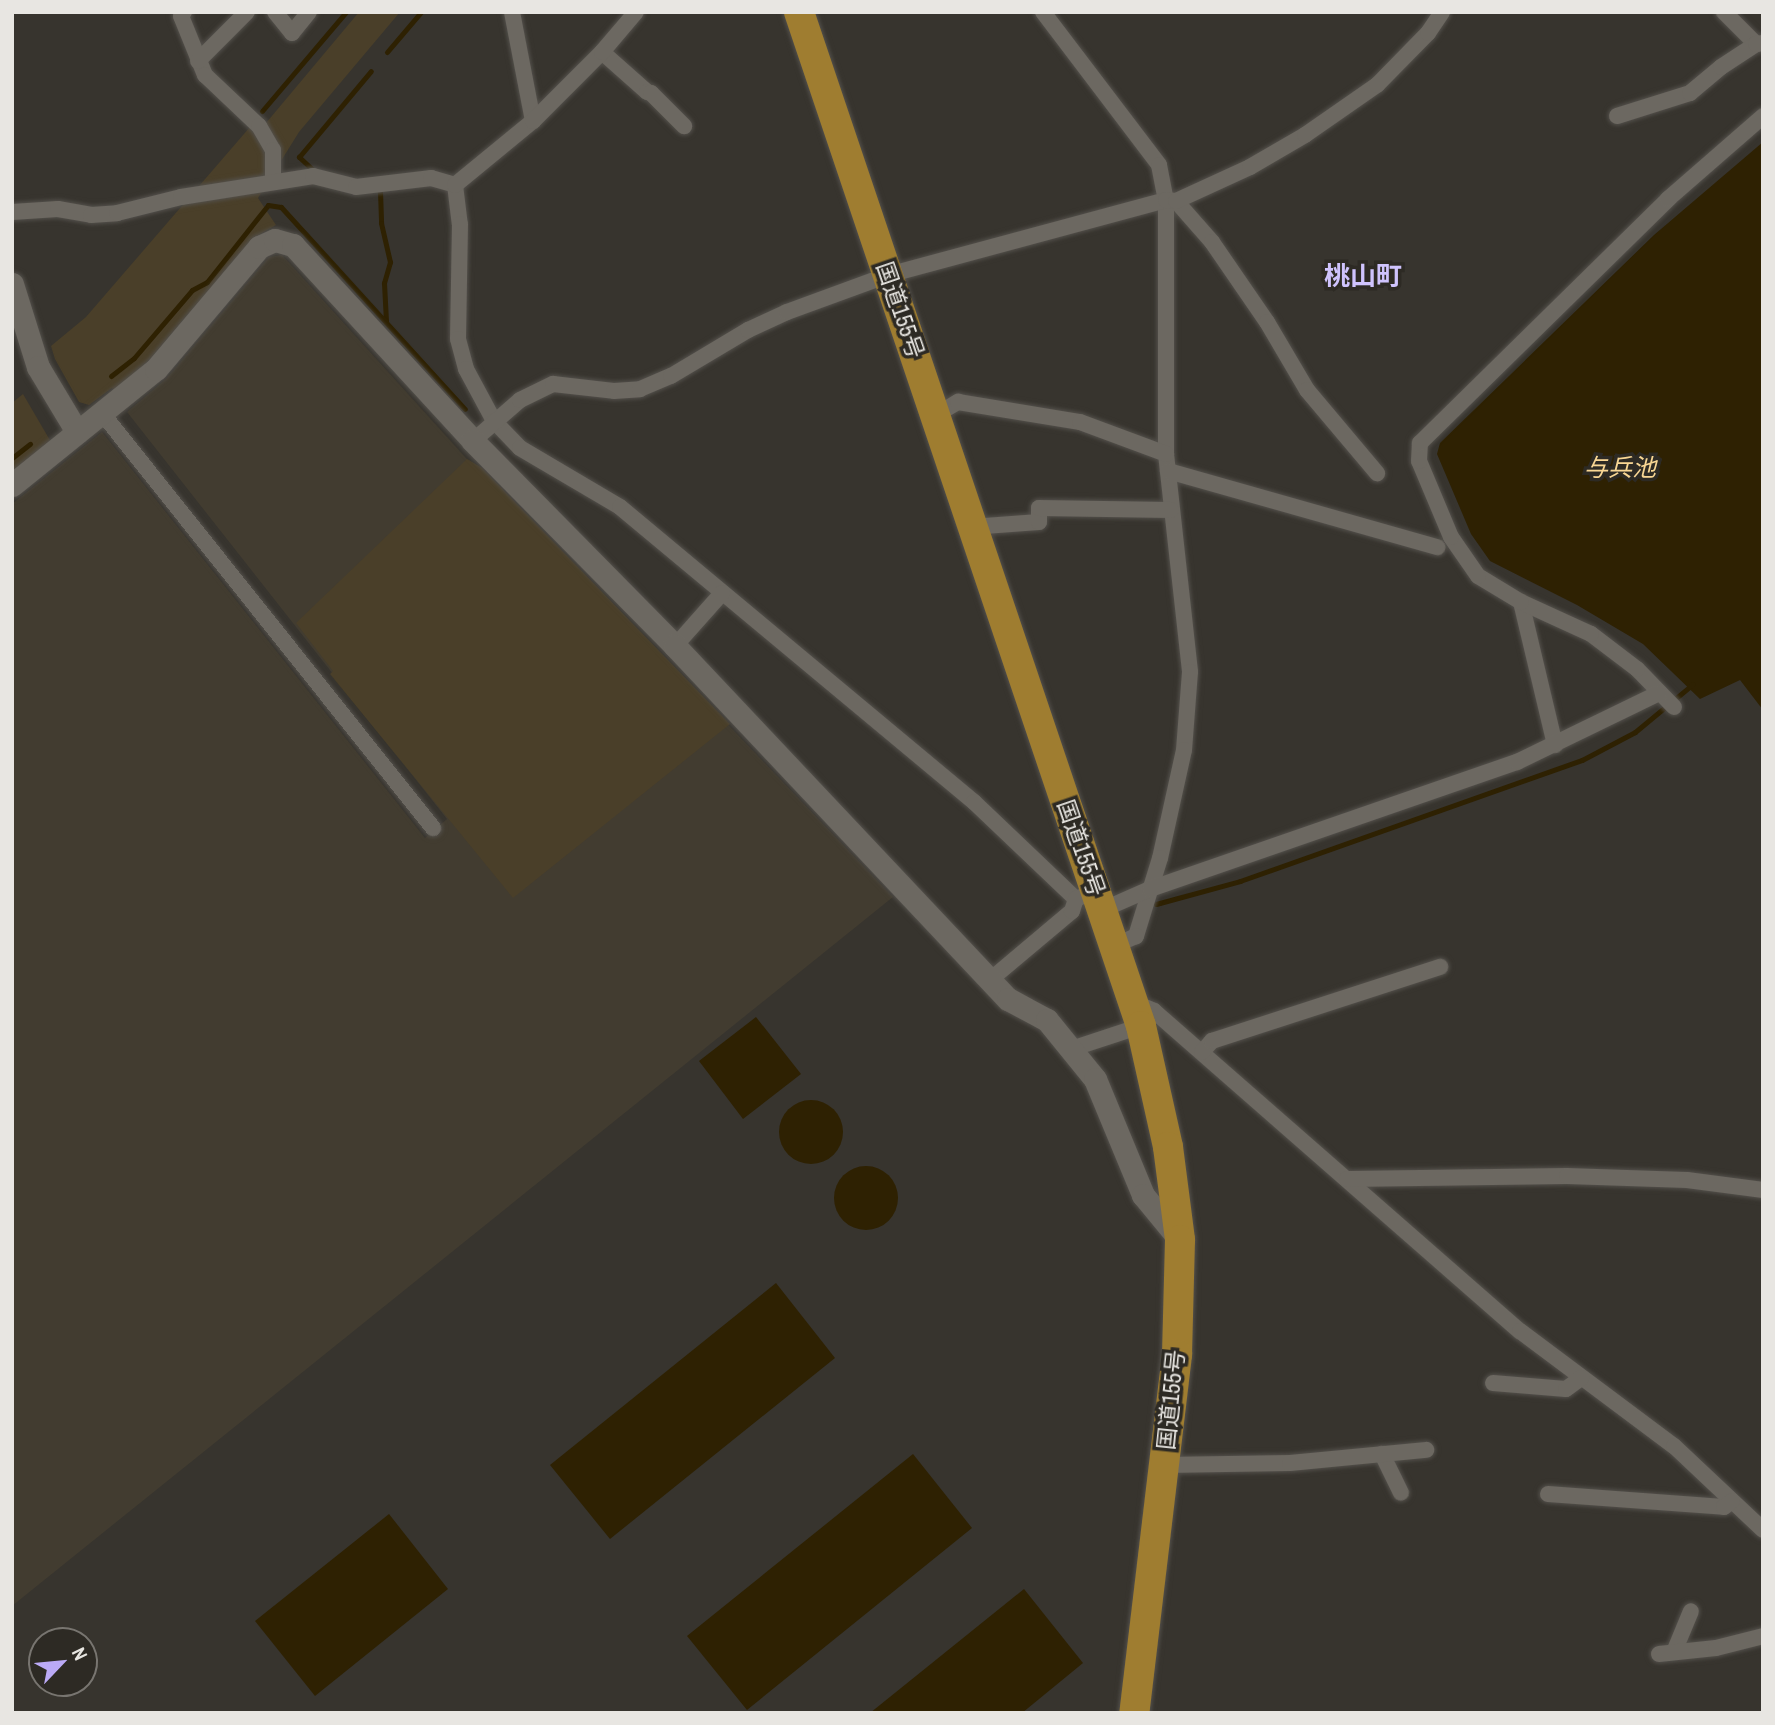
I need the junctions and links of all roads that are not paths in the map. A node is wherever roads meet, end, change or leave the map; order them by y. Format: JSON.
{"nodes":[{"id":1,"x":184,"y":12,"type":"edge"},
{"id":2,"x":247,"y":12,"type":"edge"},
{"id":3,"x":275,"y":12,"type":"edge"},
{"id":4,"x":309,"y":12,"type":"edge"},
{"id":5,"x":512,"y":12,"type":"edge"},
{"id":6,"x":636,"y":12,"type":"edge"},
{"id":7,"x":799,"y":12,"type":"edge"},
{"id":8,"x":1043,"y":12,"type":"edge"},
{"id":9,"x":1442,"y":12,"type":"edge"},
{"id":10,"x":1724,"y":12,"type":"edge"},
{"id":11,"x":1759,"y":44,"type":"edge"},
{"id":12,"x":602,"y":52,"type":"junction"},
{"id":13,"x":198,"y":61,"type":"junction"},
{"id":14,"x":1617,"y":116,"type":"dead end"},
{"id":15,"x":1763,"y":116,"type":"edge"},
{"id":16,"x":533,"y":121,"type":"junction"},
{"id":17,"x":684,"y":126,"type":"dead end"},
{"id":18,"x":273,"y":180,"type":"junction"},
{"id":19,"x":455,"y":185,"type":"junction"},
{"id":20,"x":1171,"y":200,"type":"junction"},
{"id":21,"x":12,"y":212,"type":"edge"},
{"id":22,"x":888,"y":275,"type":"junction"},
{"id":23,"x":12,"y":284,"type":"edge"},
{"id":24,"x":19,"y":332,"type":"edge"},
{"id":25,"x":102,"y":412,"type":"junction"},
{"id":26,"x":936,"y":415,"type":"junction"},
{"id":27,"x":494,"y":421,"type":"junction"},
{"id":28,"x":77,"y":432,"type":"junction"},
{"id":29,"x":473,"y":441,"type":"junction"},
{"id":30,"x":1166,"y":454,"type":"junction"},
{"id":31,"x":1168,"y":471,"type":"junction"},
{"id":32,"x":1377,"y":473,"type":"dead end"},
{"id":33,"x":12,"y":485,"type":"edge"},
{"id":34,"x":1171,"y":510,"type":"junction"},
{"id":35,"x":971,"y":527,"type":"junction"},
{"id":36,"x":1437,"y":547,"type":"dead end"},
{"id":37,"x":722,"y":593,"type":"junction"},
{"id":38,"x":1521,"y":602,"type":"junction"},
{"id":39,"x":675,"y":646,"type":"junction"},
{"id":40,"x":1659,"y":692,"type":"junction"},
{"id":41,"x":1674,"y":706,"type":"dead end"},
{"id":42,"x":1555,"y":745,"type":"junction"},
{"id":43,"x":433,"y":828,"type":"dead end"},
{"id":44,"x":1150,"y":889,"type":"junction"},
{"id":45,"x":1091,"y":900,"type":"junction"},
{"id":46,"x":1114,"y":946,"type":"junction"},
{"id":47,"x":1440,"y":967,"type":"dead end"},
{"id":48,"x":990,"y":980,"type":"junction"},
{"id":49,"x":1137,"y":1014,"type":"junction"},
{"id":50,"x":1071,"y":1049,"type":"junction"},
{"id":51,"x":1202,"y":1052,"type":"junction"},
{"id":52,"x":1347,"y":1179,"type":"junction"},
{"id":53,"x":1763,"y":1191,"type":"edge"},
{"id":54,"x":1180,"y":1240,"type":"junction"},
{"id":55,"x":1581,"y":1378,"type":"junction"},
{"id":56,"x":1493,"y":1383,"type":"dead end"},
{"id":57,"x":1426,"y":1450,"type":"dead end"},
{"id":58,"x":1382,"y":1454,"type":"junction"},
{"id":59,"x":1164,"y":1465,"type":"junction"},
{"id":60,"x":1401,"y":1493,"type":"dead end"},
{"id":61,"x":1548,"y":1494,"type":"dead end"},
{"id":62,"x":1732,"y":1502,"type":"junction"},
{"id":63,"x":1763,"y":1530,"type":"edge"},
{"id":64,"x":1691,"y":1611,"type":"dead end"},
{"id":65,"x":1763,"y":1636,"type":"edge"},
{"id":66,"x":1134,"y":1712,"type":"edge"}],
"edges":[{"from":1,"to":13,"type":"street"},
{"from":2,"to":13,"type":"street"},
{"from":3,"to":4,"type":"street"},
{"from":5,"to":16,"type":"street"},
{"from":6,"to":12,"type":"street"},
{"from":7,"to":22,"type":"highway","name":"国道155号"},
{"from":8,"to":20,"type":"street"},
{"from":9,"to":20,"type":"street"},
{"from":10,"to":11,"type":"street"},
{"from":11,"to":14,"type":"street"},
{"from":12,"to":16,"type":"street"},
{"from":12,"to":17,"type":"street"},
{"from":13,"to":18,"type":"street"},
{"from":15,"to":38,"type":"street"},
{"from":16,"to":19,"type":"street"},
{"from":18,"to":19,"type":"street"},
{"from":18,"to":21,"type":"street"},
{"from":19,"to":27,"type":"street"},
{"from":20,"to":22,"type":"street"},
{"from":20,"to":30,"type":"street"},
{"from":20,"to":32,"type":"street"},
{"from":22,"to":26,"type":"highway","name":"国道155号"},
{"from":22,"to":27,"type":"street"},
{"from":23,"to":24,"type":"street"},
{"from":24,"to":28,"type":"street"},
{"from":25,"to":28,"type":"street"},
{"from":25,"to":29,"type":"street"},
{"from":25,"to":43,"type":"street"},
{"from":26,"to":30,"type":"street"},
{"from":26,"to":35,"type":"highway","name":"国道155号"},
{"from":27,"to":29,"type":"street"},
{"from":27,"to":37,"type":"street"},
{"from":28,"to":33,"type":"street"},
{"from":29,"to":39,"type":"street"},
{"from":30,"to":31,"type":"street"},
{"from":31,"to":34,"type":"street"},
{"from":31,"to":36,"type":"street"},
{"from":34,"to":35,"type":"street"},
{"from":34,"to":44,"type":"street"},
{"from":35,"to":45,"type":"highway","name":"国道155号"},
{"from":37,"to":39,"type":"street"},
{"from":37,"to":45,"type":"street"},
{"from":38,"to":40,"type":"street"},
{"from":38,"to":42,"type":"street"},
{"from":39,"to":48,"type":"street"},
{"from":40,"to":41,"type":"street"},
{"from":40,"to":42,"type":"street"},
{"from":42,"to":44,"type":"street"},
{"from":44,"to":45,"type":"street"},
{"from":44,"to":46,"type":"street"},
{"from":45,"to":46,"type":"highway","name":"国道155号"},
{"from":45,"to":48,"type":"street"},
{"from":46,"to":49,"type":"highway","name":"国道155号"},
{"from":47,"to":51,"type":"street"},
{"from":48,"to":50,"type":"street"},
{"from":49,"to":50,"type":"street"},
{"from":49,"to":51,"type":"street"},
{"from":49,"to":54,"type":"highway","name":"国道155号"},
{"from":50,"to":54,"type":"street"},
{"from":51,"to":52,"type":"street"},
{"from":52,"to":53,"type":"street"},
{"from":52,"to":55,"type":"street"},
{"from":54,"to":59,"type":"highway","name":"国道155号"},
{"from":55,"to":56,"type":"street"},
{"from":55,"to":62,"type":"street"},
{"from":57,"to":58,"type":"street"},
{"from":58,"to":59,"type":"street"},
{"from":58,"to":60,"type":"street"},
{"from":59,"to":66,"type":"highway","name":"国道155号"},
{"from":61,"to":62,"type":"street"},
{"from":62,"to":63,"type":"street"},
{"from":64,"to":65,"type":"street"}]}
